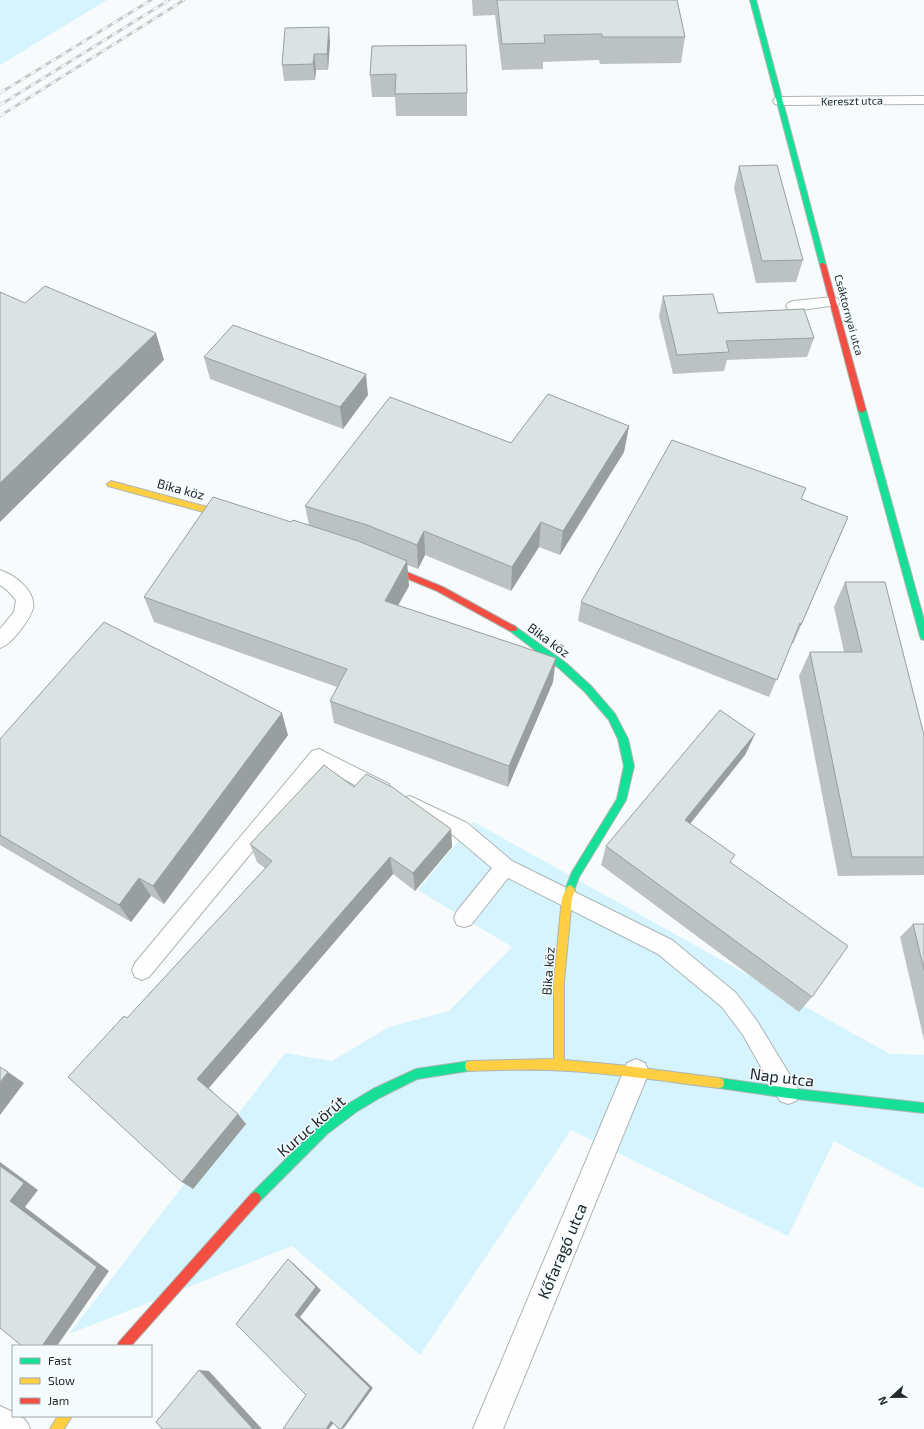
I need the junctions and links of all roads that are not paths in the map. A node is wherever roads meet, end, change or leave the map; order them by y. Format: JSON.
{"nodes":[{"id":1,"x":753,"y":0,"type":"edge"},
{"id":2,"x":924,"y":100,"type":"edge"},
{"id":3,"x":780,"y":101,"type":"junction"},
{"id":4,"x":833,"y":302,"type":"junction"},
{"id":5,"x":793,"y":306,"type":"dead end"},
{"id":6,"x":111,"y":484,"type":"dead end"},
{"id":7,"x":245,"y":520,"type":"edge"},
{"id":8,"x":369,"y":559,"type":"edge"},
{"id":9,"x":0,"y":577,"type":"edge"},
{"id":10,"x":924,"y":636,"type":"edge"},
{"id":11,"x":0,"y":642,"type":"edge"},
{"id":12,"x":505,"y":867,"type":"junction"},
{"id":13,"x":567,"y":898,"type":"junction"},
{"id":14,"x":464,"y":918,"type":"dead end"},
{"id":15,"x":142,"y":970,"type":"dead end"},
{"id":16,"x":559,"y":1065,"type":"junction"},
{"id":17,"x":636,"y":1072,"type":"junction"},
{"id":18,"x":788,"y":1093,"type":"junction"},
{"id":19,"x":924,"y":1108,"type":"edge"},
{"id":20,"x":124,"y":1345,"type":"edge"},
{"id":21,"x":65,"y":1417,"type":"edge"},
{"id":22,"x":0,"y":1418,"type":"edge"},
{"id":23,"x":18,"y":1429,"type":"edge"},
{"id":24,"x":56,"y":1429,"type":"edge"},
{"id":25,"x":488,"y":1429,"type":"edge"}],
"edges":[{"from":1,"to":3,"type":"street","name":"Csáktornyai utca"},
{"from":2,"to":3,"type":"street","name":"Kereszt utca"},
{"from":3,"to":4,"type":"street","name":"Csáktornyai utca"},
{"from":4,"to":5,"type":"lane"},
{"from":4,"to":10,"type":"street","name":"Csáktornyai utca"},
{"from":6,"to":7,"type":"street","name":"Bika köz"},
{"from":8,"to":13,"type":"street","name":"Bika köz"},
{"from":9,"to":11,"type":"lane"},
{"from":12,"to":13,"type":"lane"},
{"from":12,"to":14,"type":"lane"},
{"from":12,"to":15,"type":"lane"},
{"from":13,"to":16,"type":"street","name":"Bika köz"},
{"from":13,"to":18,"type":"lane"},
{"from":16,"to":17,"type":"street","name":"Kuruc körút"},
{"from":16,"to":20,"type":"street","name":"Kuruc körút"},
{"from":17,"to":18,"type":"street","name":"Nap utca"},
{"from":17,"to":25,"type":"street","name":"Kőfaragó utca"},
{"from":18,"to":19,"type":"street","name":"Nap utca"},
{"from":21,"to":24,"type":"street"},
{"from":22,"to":23,"type":"lane"}]}
